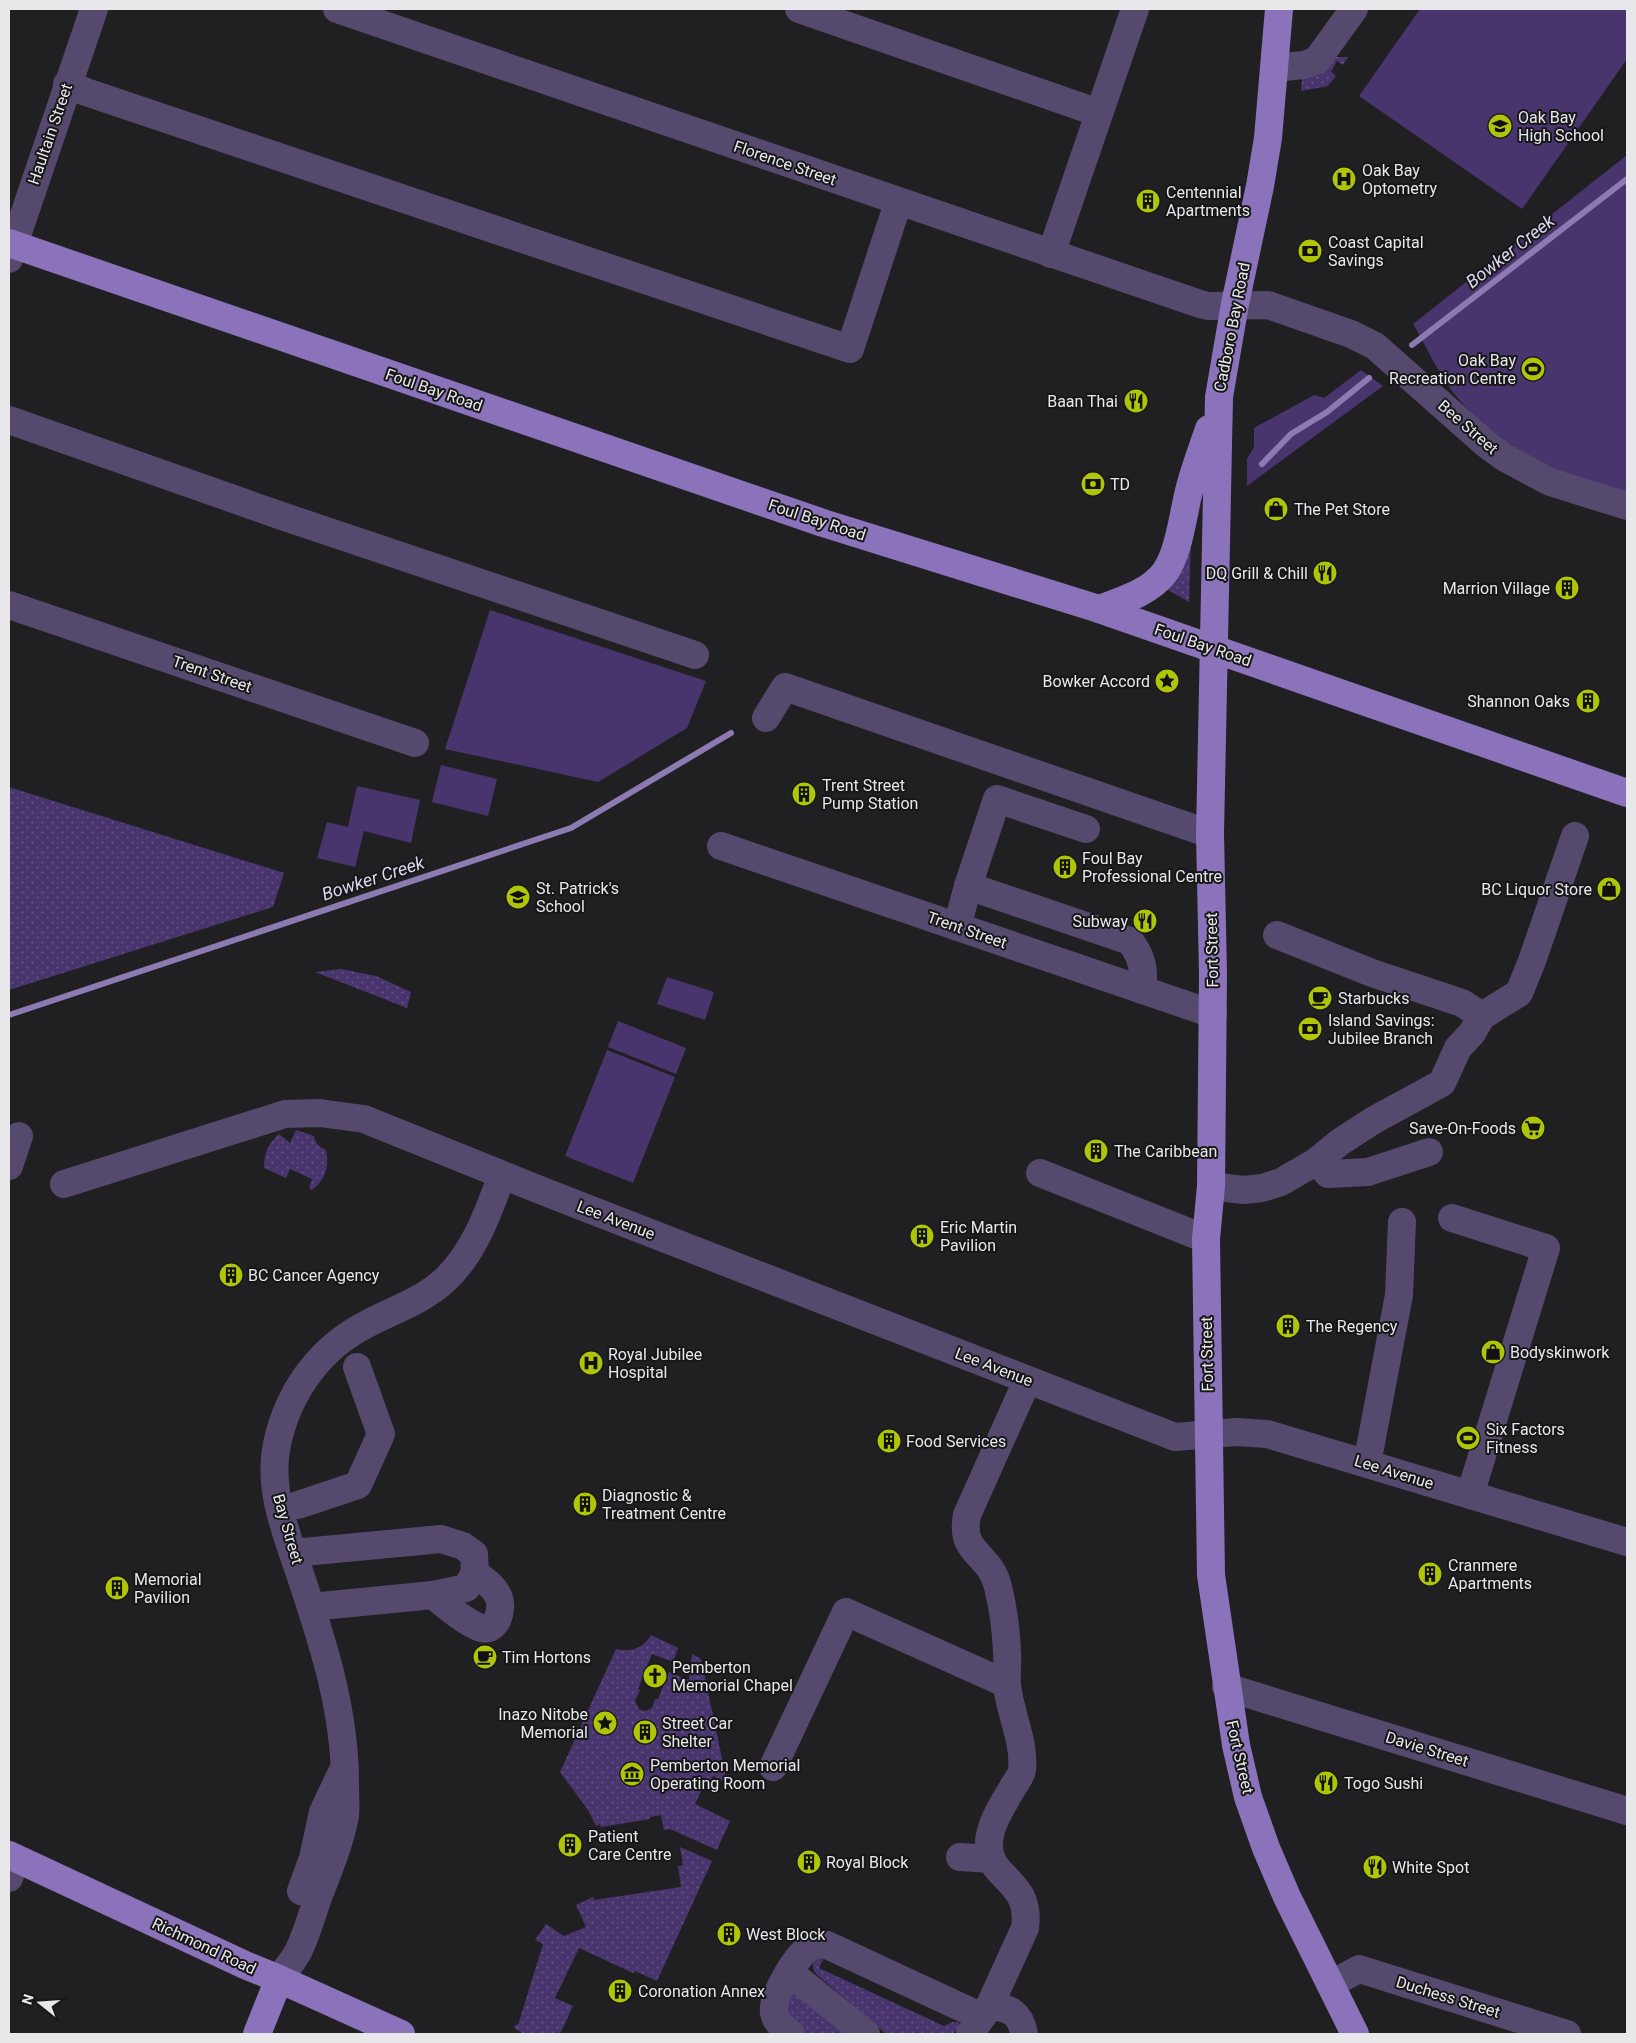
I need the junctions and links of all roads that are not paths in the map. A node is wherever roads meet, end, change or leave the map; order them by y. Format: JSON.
{"nodes":[{"id":1,"x":94,"y":9,"type":"edge"},
{"id":2,"x":337,"y":9,"type":"edge"},
{"id":3,"x":799,"y":9,"type":"edge"},
{"id":4,"x":1135,"y":9,"type":"edge"},
{"id":5,"x":1279,"y":9,"type":"edge"},
{"id":6,"x":1354,"y":9,"type":"edge"},
{"id":7,"x":1274,"y":68,"type":"junction"},
{"id":8,"x":67,"y":84,"type":"junction"},
{"id":9,"x":1099,"y":113,"type":"junction"},
{"id":10,"x":898,"y":203,"type":"junction"},
{"id":11,"x":10,"y":249,"type":"edge"},
{"id":12,"x":1051,"y":254,"type":"junction"},
{"id":13,"x":1235,"y":304,"type":"junction"},
{"id":14,"x":1219,"y":397,"type":"junction"},
{"id":15,"x":9,"y":420,"type":"edge"},
{"id":16,"x":1627,"y":506,"type":"edge"},
{"id":17,"x":9,"y":605,"type":"edge"},
{"id":18,"x":1099,"y":609,"type":"junction"},
{"id":19,"x":1214,"y":648,"type":"junction"},
{"id":20,"x":695,"y":655,"type":"dead end"},
{"id":21,"x":766,"y":718,"type":"dead end"},
{"id":22,"x":415,"y":743,"type":"dead end"},
{"id":23,"x":1627,"y":794,"type":"edge"},
{"id":24,"x":1086,"y":830,"type":"dead end"},
{"id":25,"x":1210,"y":834,"type":"junction"},
{"id":26,"x":1575,"y":836,"type":"dead end"},
{"id":27,"x":721,"y":846,"type":"dead end"},
{"id":28,"x":968,"y":886,"type":"junction"},
{"id":29,"x":957,"y":927,"type":"junction"},
{"id":30,"x":1277,"y":935,"type":"dead end"},
{"id":31,"x":1142,"y":990,"type":"junction"},
{"id":32,"x":1213,"y":1014,"type":"junction"},
{"id":33,"x":1482,"y":1016,"type":"junction"},
{"id":34,"x":19,"y":1136,"type":"dead end"},
{"id":35,"x":1429,"y":1152,"type":"dead end"},
{"id":36,"x":1317,"y":1161,"type":"junction"},
{"id":37,"x":9,"y":1166,"type":"edge"},
{"id":38,"x":1040,"y":1173,"type":"dead end"},
{"id":39,"x":502,"y":1174,"type":"junction"},
{"id":40,"x":64,"y":1184,"type":"dead end"},
{"id":41,"x":1211,"y":1186,"type":"junction"},
{"id":42,"x":1452,"y":1218,"type":"dead end"},
{"id":43,"x":1402,"y":1222,"type":"dead end"},
{"id":44,"x":1206,"y":1239,"type":"junction"},
{"id":45,"x":357,"y":1367,"type":"dead end"},
{"id":46,"x":1028,"y":1381,"type":"junction"},
{"id":47,"x":1207,"y":1436,"type":"junction"},
{"id":48,"x":1367,"y":1464,"type":"junction"},
{"id":49,"x":1470,"y":1495,"type":"junction"},
{"id":50,"x":298,"y":1505,"type":"dead end"},
{"id":51,"x":1627,"y":1542,"type":"edge"},
{"id":52,"x":293,"y":1553,"type":"junction"},
{"id":53,"x":475,"y":1573,"type":"junction"},
{"id":54,"x":433,"y":1595,"type":"junction"},
{"id":55,"x":311,"y":1607,"type":"junction"},
{"id":56,"x":1013,"y":1674,"type":"junction"},
{"id":57,"x":1226,"y":1688,"type":"junction"},
{"id":58,"x":772,"y":1767,"type":"dead end"},
{"id":59,"x":1627,"y":1811,"type":"edge"},
{"id":60,"x":960,"y":1857,"type":"dead end"},
{"id":61,"x":991,"y":1858,"type":"junction"},
{"id":62,"x":11,"y":1863,"type":"edge"},
{"id":63,"x":789,"y":1972,"type":"junction"},
{"id":64,"x":279,"y":1978,"type":"junction"},
{"id":65,"x":1331,"y":1984,"type":"junction"},
{"id":66,"x":980,"y":2019,"type":"edge"},
{"id":67,"x":257,"y":2034,"type":"edge"},
{"id":68,"x":401,"y":2034,"type":"edge"},
{"id":69,"x":790,"y":2034,"type":"edge"},
{"id":70,"x":866,"y":2034,"type":"edge"},
{"id":71,"x":1024,"y":2034,"type":"edge"},
{"id":72,"x":1355,"y":2034,"type":"edge"},
{"id":73,"x":1567,"y":2034,"type":"edge"}],
"edges":[{"from":1,"to":8,"type":"street","name":"Haultain Street"},
{"from":2,"to":10,"type":"street","name":"Florence Street"},
{"from":3,"to":9,"type":"street"},
{"from":4,"to":9,"type":"street"},
{"from":5,"to":7,"type":"main road","name":"Cadboro Bay Road"},
{"from":6,"to":7,"type":"street"},
{"from":7,"to":13,"type":"main road","name":"Cadboro Bay Road"},
{"from":8,"to":10,"type":"street"},
{"from":8,"to":11,"type":"street","name":"Haultain Street"},
{"from":9,"to":12,"type":"street"},
{"from":10,"to":12,"type":"street","name":"Florence Street"},
{"from":11,"to":18,"type":"main road","name":"Foul Bay Road"},
{"from":12,"to":13,"type":"street","name":"Florence Street"},
{"from":13,"to":14,"type":"main road","name":"Cadboro Bay Road"},
{"from":13,"to":16,"type":"street","name":"Bee Street"},
{"from":14,"to":18,"type":"main road"},
{"from":14,"to":19,"type":"main road","name":"Cadboro Bay Road"},
{"from":15,"to":20,"type":"street"},
{"from":17,"to":22,"type":"street","name":"Trent Street"},
{"from":18,"to":19,"type":"main road","name":"Foul Bay Road"},
{"from":19,"to":23,"type":"main road","name":"Foul Bay Road"},
{"from":19,"to":25,"type":"main road","name":"Fort Street"},
{"from":21,"to":25,"type":"street"},
{"from":24,"to":28,"type":"street"},
{"from":25,"to":32,"type":"main road","name":"Fort Street"},
{"from":26,"to":33,"type":"street"},
{"from":27,"to":29,"type":"street","name":"Trent Street"},
{"from":28,"to":29,"type":"street"},
{"from":28,"to":31,"type":"street"},
{"from":29,"to":31,"type":"street","name":"Trent Street"},
{"from":30,"to":33,"type":"street"},
{"from":31,"to":32,"type":"street","name":"Trent Street"},
{"from":32,"to":41,"type":"main road","name":"Fort Street"},
{"from":33,"to":36,"type":"street"},
{"from":34,"to":37,"type":"street"},
{"from":35,"to":36,"type":"street"},
{"from":36,"to":41,"type":"street"},
{"from":38,"to":44,"type":"street"},
{"from":39,"to":40,"type":"street","name":"Lee Avenue"},
{"from":39,"to":46,"type":"street","name":"Lee Avenue"},
{"from":39,"to":52,"type":"street","name":"Bay Street"},
{"from":41,"to":44,"type":"main road","name":"Fort Street"},
{"from":42,"to":49,"type":"street"},
{"from":43,"to":48,"type":"street"},
{"from":44,"to":47,"type":"main road","name":"Fort Street"},
{"from":45,"to":50,"type":"street"},
{"from":46,"to":47,"type":"street","name":"Lee Avenue"},
{"from":46,"to":56,"type":"street"},
{"from":47,"to":48,"type":"street","name":"Lee Avenue"},
{"from":47,"to":57,"type":"main road","name":"Fort Street"},
{"from":48,"to":49,"type":"street","name":"Lee Avenue"},
{"from":49,"to":51,"type":"street","name":"Lee Avenue"},
{"from":52,"to":53,"type":"street"},
{"from":52,"to":55,"type":"street","name":"Bay Street"},
{"from":53,"to":54,"type":"street"},
{"from":53,"to":54,"type":"street"},
{"from":54,"to":55,"type":"street"},
{"from":55,"to":64,"type":"street","name":"Bay Street"},
{"from":56,"to":58,"type":"street"},
{"from":56,"to":61,"type":"street"},
{"from":57,"to":59,"type":"street","name":"Davie Street"},
{"from":57,"to":65,"type":"main road","name":"Fort Street"},
{"from":60,"to":61,"type":"street"},
{"from":61,"to":66,"type":"street"},
{"from":62,"to":64,"type":"main road","name":"Richmond Road"},
{"from":63,"to":66,"type":"street"},
{"from":63,"to":69,"type":"street"},
{"from":63,"to":70,"type":"street"},
{"from":64,"to":67,"type":"main road","name":"Bay Street"},
{"from":64,"to":68,"type":"main road","name":"Richmond Road"},
{"from":65,"to":72,"type":"main road","name":"Fort Street"},
{"from":65,"to":73,"type":"street","name":"Duchess Street"},
{"from":66,"to":71,"type":"street"}]}
